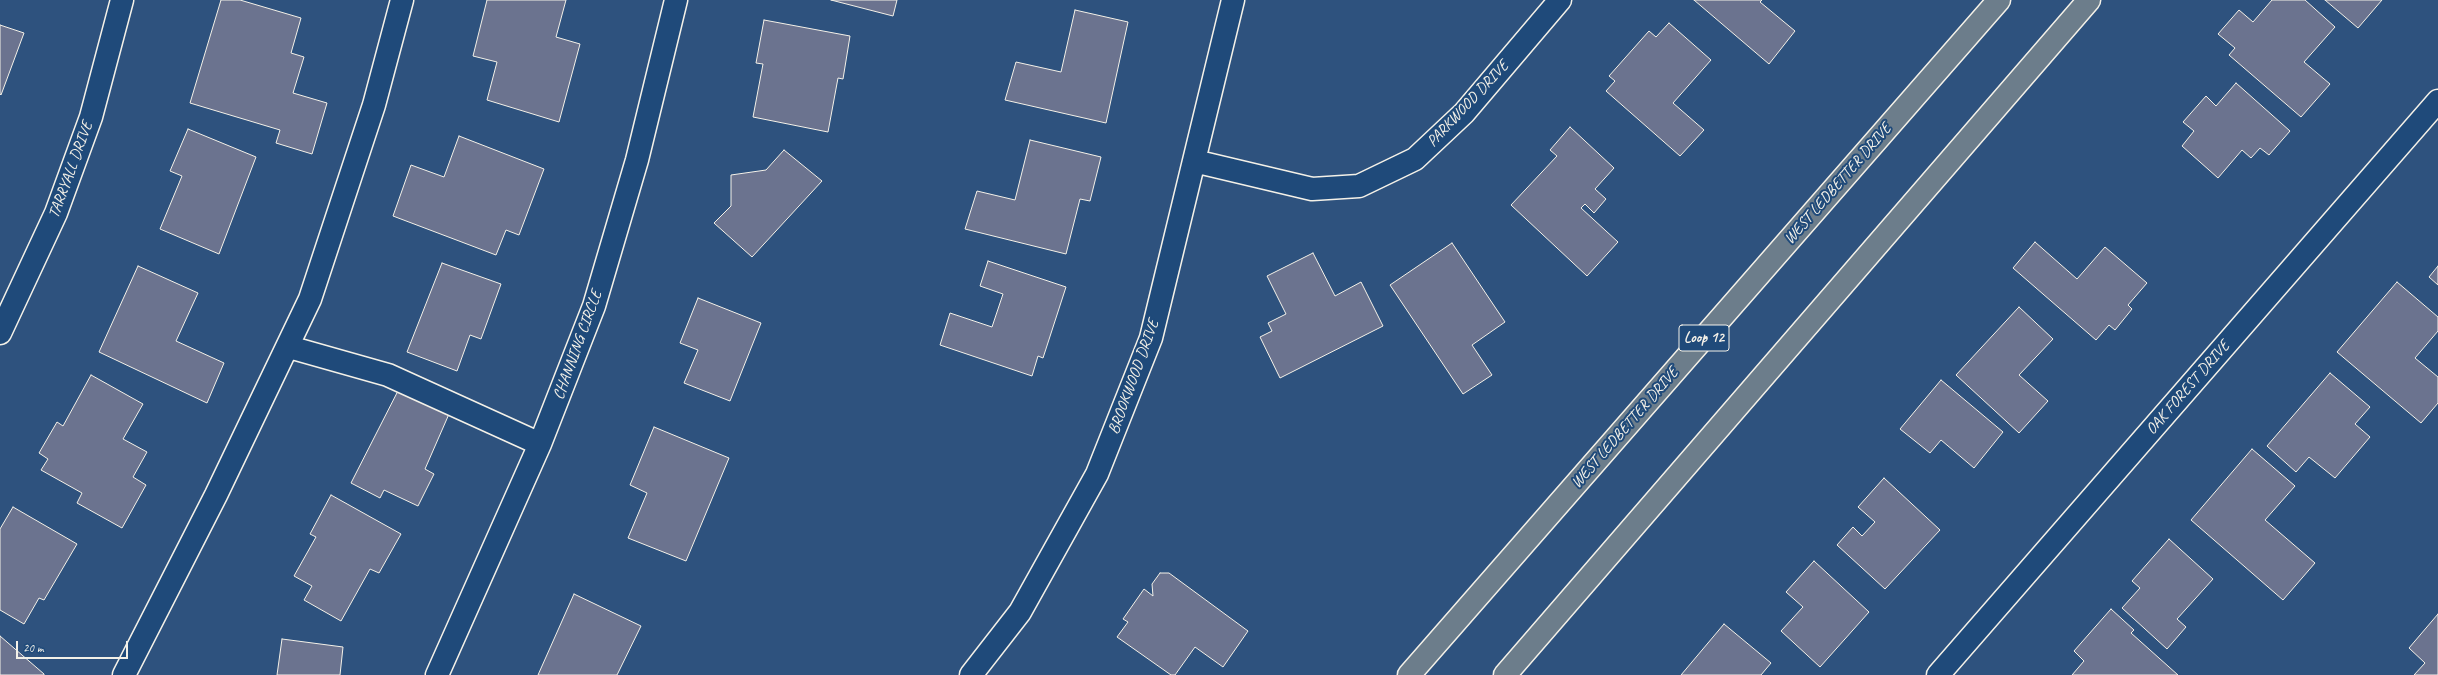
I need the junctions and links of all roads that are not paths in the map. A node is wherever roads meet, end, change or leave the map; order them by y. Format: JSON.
{"nodes":[{"id":1,"x":122,"y":0,"type":"edge"},
{"id":2,"x":402,"y":0,"type":"edge"},
{"id":3,"x":676,"y":0,"type":"edge"},
{"id":4,"x":1232,"y":0,"type":"edge"},
{"id":5,"x":1560,"y":0,"type":"edge"},
{"id":6,"x":1999,"y":0,"type":"edge"},
{"id":7,"x":2089,"y":0,"type":"edge"},
{"id":8,"x":2438,"y":101,"type":"edge"},
{"id":9,"x":1194,"y":161,"type":"junction"},
{"id":10,"x":0,"y":333,"type":"edge"},
{"id":11,"x":289,"y":347,"type":"junction"},
{"id":12,"x":540,"y":444,"type":"junction"},
{"id":13,"x":124,"y":675,"type":"edge"},
{"id":14,"x":437,"y":675,"type":"edge"},
{"id":15,"x":971,"y":675,"type":"edge"},
{"id":16,"x":1409,"y":675,"type":"edge"},
{"id":17,"x":1505,"y":675,"type":"edge"},
{"id":18,"x":1938,"y":675,"type":"edge"}],
"edges":[{"from":1,"to":10,"type":"street","name":"TARRYALL DRIVE"},
{"from":2,"to":11,"type":"street"},
{"from":3,"to":12,"type":"street","name":"CHANNING CIRCLE"},
{"from":4,"to":9,"type":"street","name":"BROOKWOOD DRIVE"},
{"from":5,"to":9,"type":"street","name":"PARKWOOD DRIVE"},
{"from":6,"to":16,"type":"main road","name":"WEST LEDBETTER DRIVE","number":"Loop 12"},
{"from":7,"to":17,"type":"main road"},
{"from":8,"to":18,"type":"street","name":"OAK FOREST DRIVE"},
{"from":9,"to":15,"type":"street","name":"BROOKWOOD DRIVE"},
{"from":11,"to":12,"type":"street"},
{"from":11,"to":13,"type":"street"},
{"from":12,"to":14,"type":"street","name":"CHANNING CIRCLE"}]}
